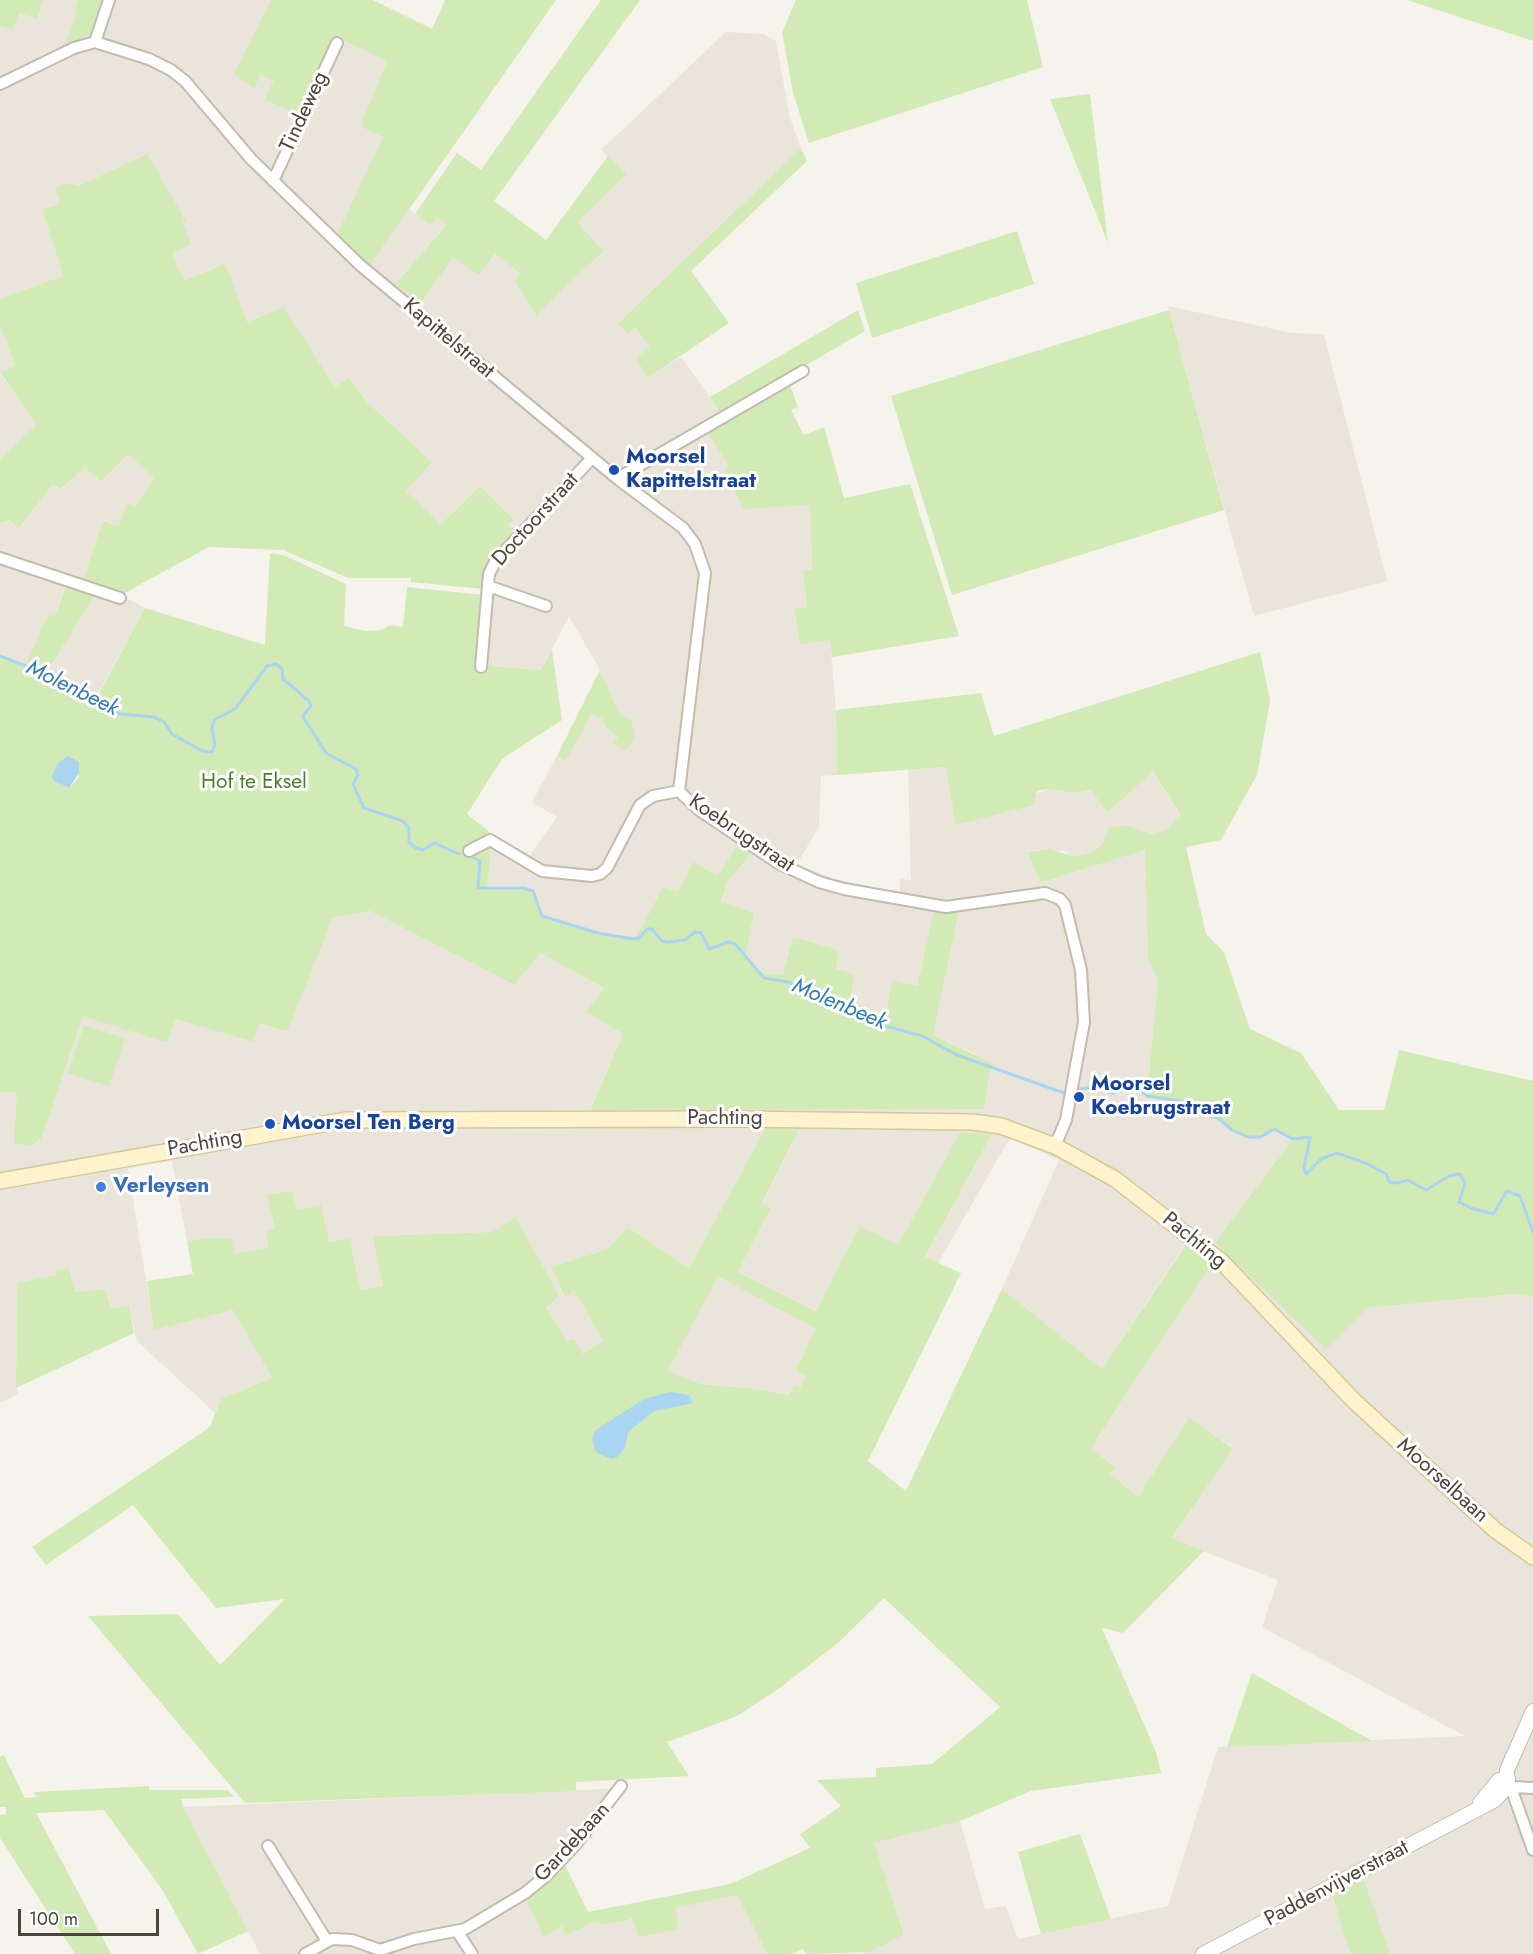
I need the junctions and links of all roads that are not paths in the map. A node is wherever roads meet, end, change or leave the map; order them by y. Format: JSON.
{"nodes":[{"id":1,"x":109,"y":0,"type":"edge"},
{"id":2,"x":95,"y":42,"type":"junction"},
{"id":3,"x":337,"y":43,"type":"dead end"},
{"id":4,"x":0,"y":84,"type":"edge"},
{"id":5,"x":273,"y":181,"type":"junction"},
{"id":6,"x":803,"y":371,"type":"dead end"},
{"id":7,"x":592,"y":458,"type":"junction"},
{"id":8,"x":619,"y":480,"type":"junction"},
{"id":9,"x":0,"y":558,"type":"edge"},
{"id":10,"x":488,"y":586,"type":"junction"},
{"id":11,"x":120,"y":598,"type":"dead end"},
{"id":12,"x":546,"y":606,"type":"dead end"},
{"id":13,"x":481,"y":667,"type":"dead end"},
{"id":14,"x":679,"y":791,"type":"junction"},
{"id":15,"x":470,"y":851,"type":"dead end"},
{"id":16,"x":1055,"y":1146,"type":"junction"},
{"id":17,"x":0,"y":1181,"type":"edge"},
{"id":18,"x":1354,"y":1401,"type":"joint"},
{"id":19,"x":1533,"y":1557,"type":"edge"},
{"id":20,"x":1533,"y":1711,"type":"edge"},
{"id":21,"x":1510,"y":1783,"type":"junction"},
{"id":22,"x":621,"y":1786,"type":"dead end"},
{"id":23,"x":1533,"y":1788,"type":"edge"},
{"id":24,"x":267,"y":1846,"type":"dead end"},
{"id":25,"x":1533,"y":1850,"type":"edge"},
{"id":26,"x":457,"y":1931,"type":"junction"},
{"id":27,"x":327,"y":1941,"type":"junction"},
{"id":28,"x":305,"y":1954,"type":"edge"},
{"id":29,"x":472,"y":1954,"type":"edge"},
{"id":30,"x":1203,"y":1954,"type":"edge"}],
"edges":[{"from":1,"to":2,"type":"street"},
{"from":2,"to":4,"type":"street"},
{"from":2,"to":5,"type":"street","name":"Kapittelstraat"},
{"from":3,"to":5,"type":"street","name":"Tindeweg"},
{"from":5,"to":7,"type":"street","name":"Kapittelstraat"},
{"from":6,"to":8,"type":"street"},
{"from":7,"to":8,"type":"street","name":"Kapittelstraat"},
{"from":7,"to":10,"type":"street","name":"Doctoorstraat"},
{"from":8,"to":14,"type":"street","name":"Kapittelstraat"},
{"from":9,"to":11,"type":"street"},
{"from":10,"to":12,"type":"street","name":"Doctoorstraat"},
{"from":10,"to":13,"type":"street","name":"Doctoorstraat"},
{"from":14,"to":15,"type":"street","name":"Koebrugstraat"},
{"from":14,"to":16,"type":"street","name":"Koebrugstraat"},
{"from":16,"to":17,"type":"main road","name":"Pachting"},
{"from":16,"to":18,"type":"main road","name":"Pachting"},
{"from":18,"to":19,"type":"main road","name":"Moorselbaan"},
{"from":20,"to":21,"type":"street"},
{"from":21,"to":23,"type":"street"},
{"from":21,"to":25,"type":"street"},
{"from":21,"to":30,"type":"street","name":"Paddenvijverstraat"},
{"from":22,"to":26,"type":"street","name":"Gardebaan"},
{"from":24,"to":27,"type":"street"},
{"from":26,"to":27,"type":"street","name":"Gardebaan"},
{"from":26,"to":29,"type":"street"},
{"from":27,"to":28,"type":"street"}]}
